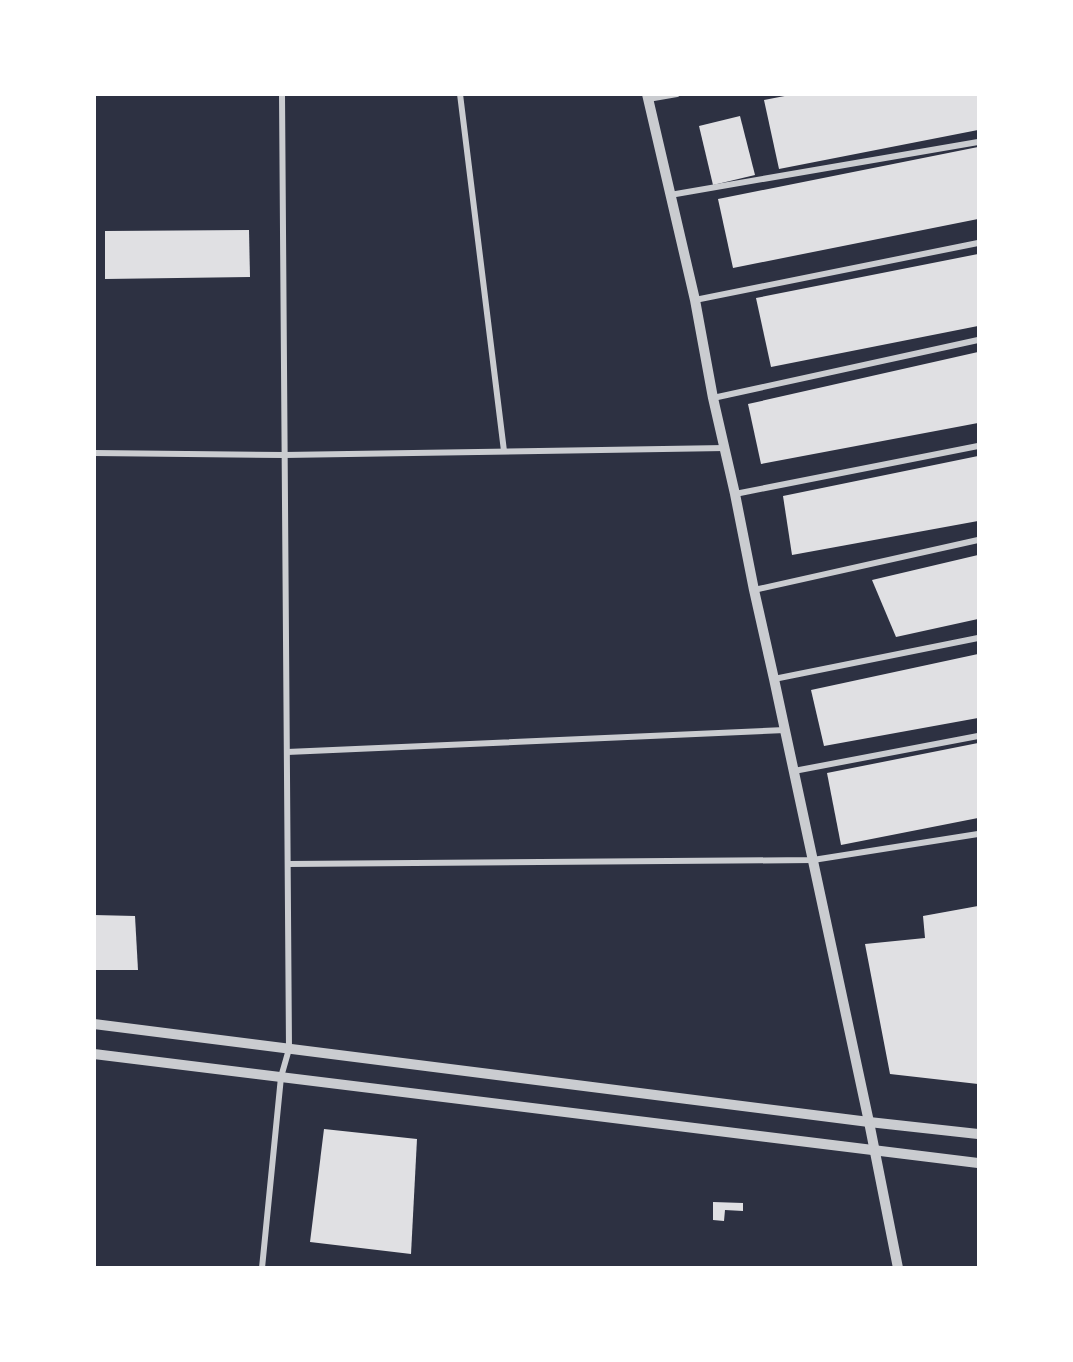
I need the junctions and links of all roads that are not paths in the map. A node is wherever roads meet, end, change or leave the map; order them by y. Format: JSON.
{"nodes":[{"id":1,"x":282,"y":94,"type":"edge"},
{"id":2,"x":460,"y":94,"type":"edge"},
{"id":3,"x":677,"y":94,"type":"edge"},
{"id":4,"x":648,"y":97,"type":"edge"},
{"id":5,"x":978,"y":142,"type":"edge"},
{"id":6,"x":670,"y":195,"type":"junction"},
{"id":7,"x":978,"y":243,"type":"edge"},
{"id":8,"x":695,"y":300,"type":"junction"},
{"id":9,"x":978,"y":340,"type":"edge"},
{"id":10,"x":713,"y":398,"type":"junction"},
{"id":11,"x":978,"y":446,"type":"edge"},
{"id":12,"x":725,"y":448,"type":"junction"},
{"id":13,"x":504,"y":452,"type":"junction"},
{"id":14,"x":94,"y":453,"type":"edge"},
{"id":15,"x":284,"y":455,"type":"junction"},
{"id":16,"x":735,"y":494,"type":"junction"},
{"id":17,"x":978,"y":540,"type":"edge"},
{"id":18,"x":754,"y":591,"type":"junction"},
{"id":19,"x":978,"y":638,"type":"edge"},
{"id":20,"x":774,"y":679,"type":"junction"},
{"id":21,"x":785,"y":730,"type":"junction"},
{"id":22,"x":978,"y":736,"type":"edge"},
{"id":23,"x":287,"y":752,"type":"junction"},
{"id":24,"x":794,"y":771,"type":"junction"},
{"id":25,"x":978,"y":834,"type":"edge"},
{"id":26,"x":813,"y":860,"type":"junction"},
{"id":27,"x":288,"y":864,"type":"junction"},
{"id":28,"x":94,"y":1024,"type":"edge"},
{"id":29,"x":289,"y":1048,"type":"junction"},
{"id":30,"x":94,"y":1054,"type":"edge"},
{"id":31,"x":281,"y":1077,"type":"junction"},
{"id":32,"x":869,"y":1122,"type":"junction"},
{"id":33,"x":978,"y":1134,"type":"edge"},
{"id":34,"x":874,"y":1150,"type":"junction"},
{"id":35,"x":978,"y":1163,"type":"edge"},
{"id":36,"x":262,"y":1268,"type":"edge"},
{"id":37,"x":898,"y":1268,"type":"edge"}],
"edges":[{"from":1,"to":15,"type":"street"},
{"from":2,"to":13,"type":"street"},
{"from":3,"to":4,"type":"street"},
{"from":4,"to":6,"type":"street"},
{"from":5,"to":6,"type":"street"},
{"from":6,"to":8,"type":"street"},
{"from":7,"to":8,"type":"street"},
{"from":8,"to":10,"type":"street"},
{"from":9,"to":10,"type":"street"},
{"from":10,"to":12,"type":"street"},
{"from":11,"to":16,"type":"street"},
{"from":12,"to":13,"type":"street"},
{"from":12,"to":16,"type":"street"},
{"from":13,"to":15,"type":"street"},
{"from":14,"to":15,"type":"street"},
{"from":15,"to":23,"type":"street"},
{"from":16,"to":18,"type":"street"},
{"from":17,"to":18,"type":"street"},
{"from":18,"to":20,"type":"street"},
{"from":19,"to":20,"type":"street"},
{"from":20,"to":21,"type":"street"},
{"from":21,"to":23,"type":"street"},
{"from":21,"to":24,"type":"street"},
{"from":22,"to":24,"type":"street"},
{"from":23,"to":27,"type":"street"},
{"from":24,"to":26,"type":"street"},
{"from":25,"to":26,"type":"street"},
{"from":26,"to":27,"type":"street"},
{"from":26,"to":32,"type":"street"},
{"from":27,"to":29,"type":"street"},
{"from":28,"to":29,"type":"street"},
{"from":29,"to":31,"type":"street"},
{"from":29,"to":32,"type":"street"},
{"from":30,"to":31,"type":"street"},
{"from":31,"to":34,"type":"street"},
{"from":31,"to":36,"type":"street"},
{"from":32,"to":33,"type":"street"},
{"from":32,"to":34,"type":"street"},
{"from":34,"to":35,"type":"street"},
{"from":34,"to":37,"type":"street"}]}
